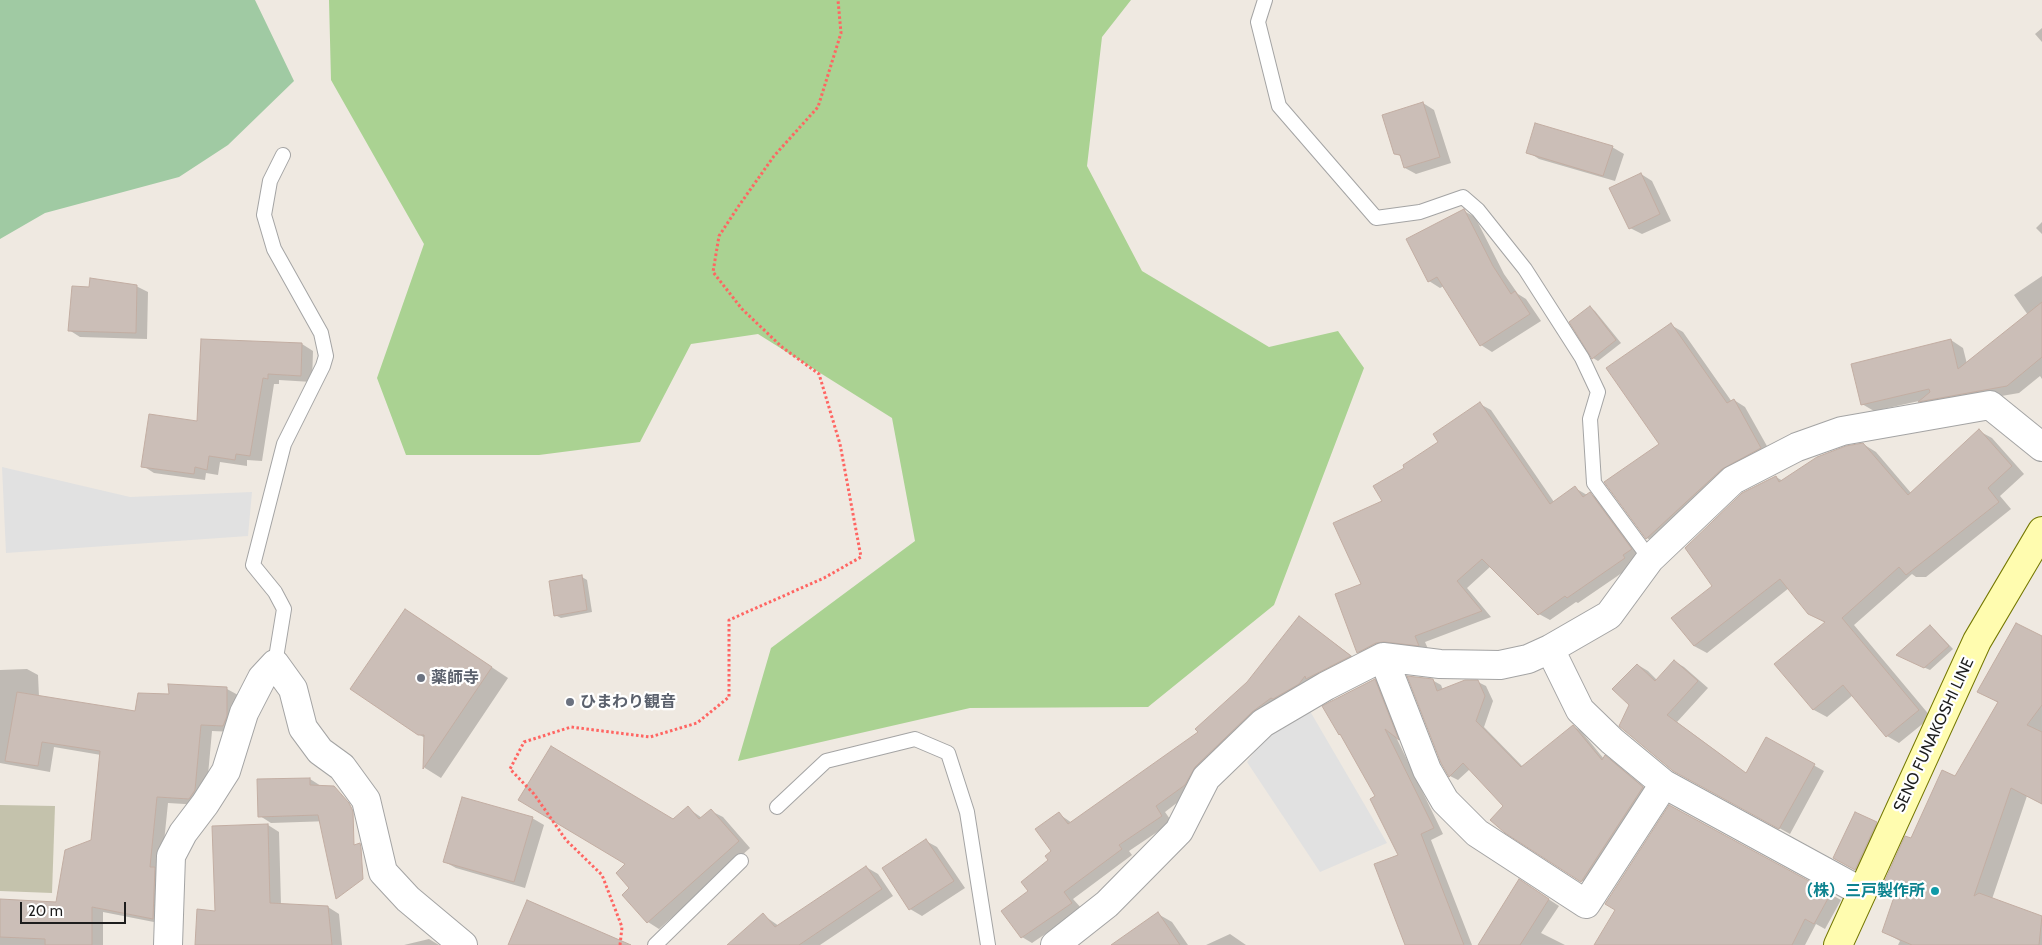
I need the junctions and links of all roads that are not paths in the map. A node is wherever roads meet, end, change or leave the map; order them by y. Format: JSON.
{"nodes":[{"id":1,"x":1265,"y":0,"type":"edge"},
{"id":2,"x":283,"y":155,"type":"dead end"},
{"id":3,"x":2042,"y":447,"type":"edge"},
{"id":4,"x":2042,"y":531,"type":"edge"},
{"id":5,"x":1650,"y":559,"type":"junction"},
{"id":6,"x":1550,"y":649,"type":"junction"},
{"id":7,"x":1383,"y":657,"type":"junction"},
{"id":8,"x":275,"y":664,"type":"junction"},
{"id":9,"x":1664,"y":784,"type":"junction"},
{"id":10,"x":777,"y":807,"type":"dead end"},
{"id":11,"x":741,"y":861,"type":"dead end"},
{"id":12,"x":1862,"y":892,"type":"junction"},
{"id":13,"x":168,"y":945,"type":"edge"},
{"id":14,"x":463,"y":945,"type":"edge"},
{"id":15,"x":655,"y":945,"type":"edge"},
{"id":16,"x":988,"y":945,"type":"edge"},
{"id":17,"x":1055,"y":945,"type":"edge"},
{"id":18,"x":1838,"y":945,"type":"edge"}],
"edges":[{"from":1,"to":5,"type":"lane"},
{"from":2,"to":8,"type":"lane"},
{"from":3,"to":5,"type":"street"},
{"from":4,"to":12,"type":"main road","name":"SENO FUNAKOSHI LINE"},
{"from":5,"to":6,"type":"street"},
{"from":6,"to":7,"type":"street"},
{"from":6,"to":9,"type":"street"},
{"from":7,"to":9,"type":"street"},
{"from":7,"to":17,"type":"street"},
{"from":8,"to":13,"type":"street"},
{"from":8,"to":14,"type":"street"},
{"from":9,"to":12,"type":"street"},
{"from":10,"to":16,"type":"lane"},
{"from":11,"to":15,"type":"lane"},
{"from":12,"to":18,"type":"main road","name":"SENO FUNAKOSHI LINE"}]}
